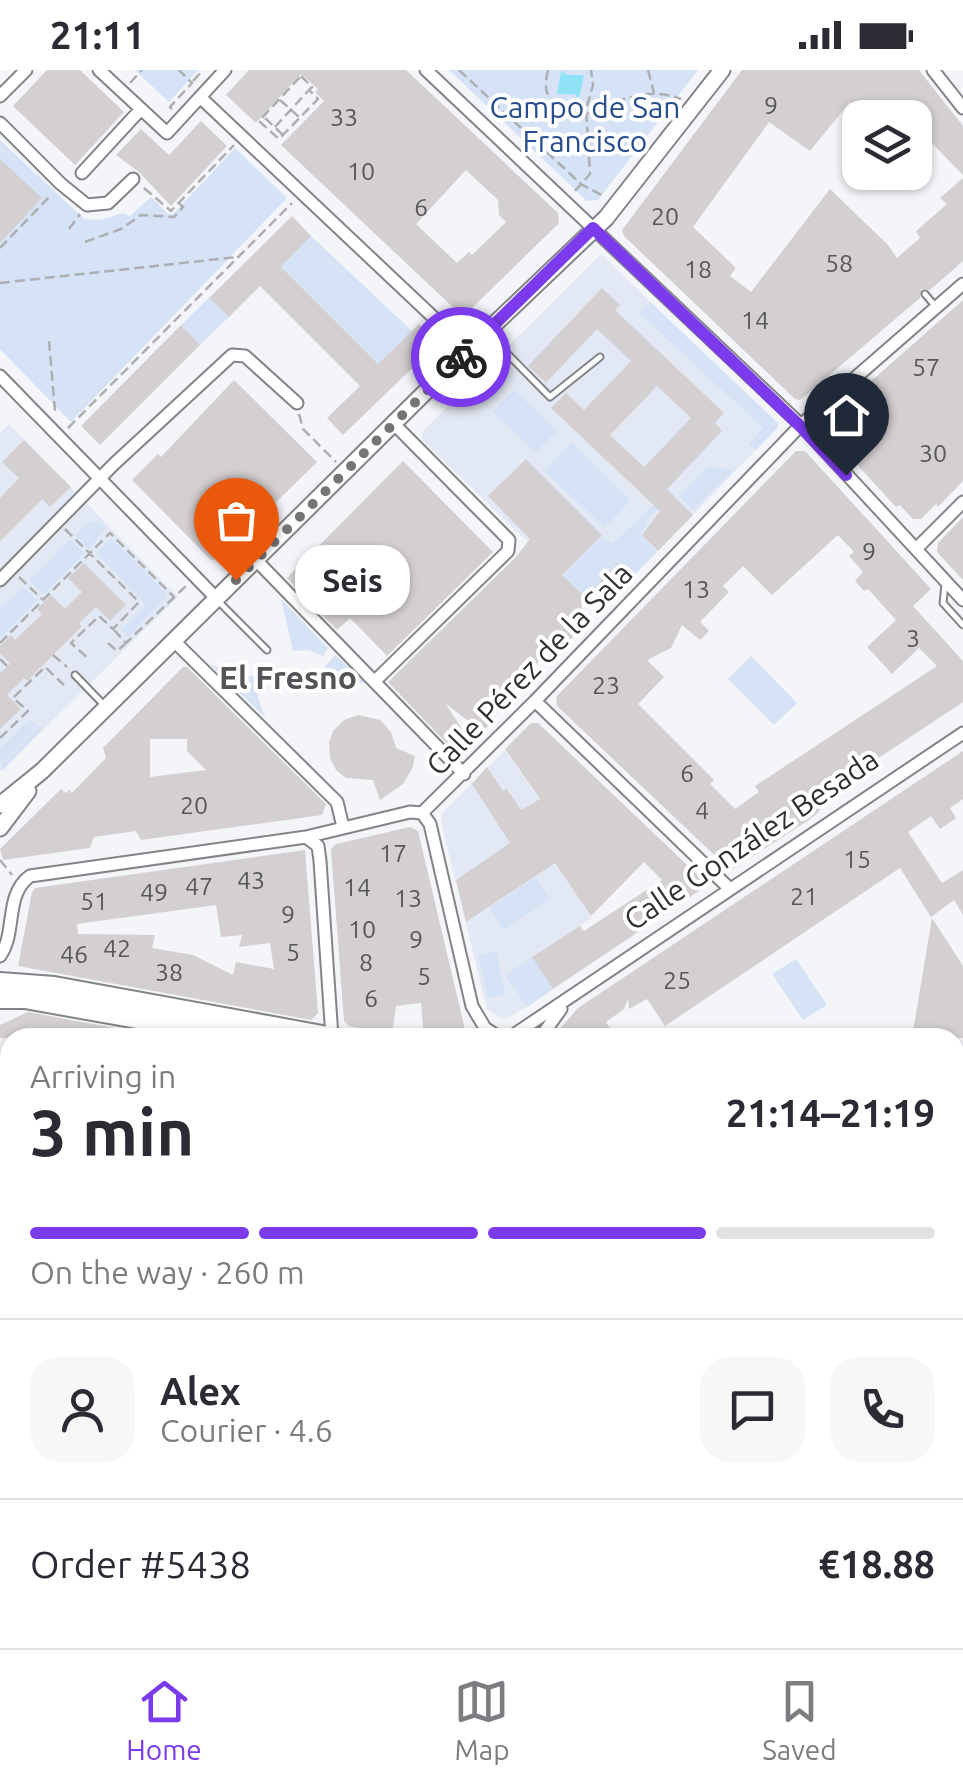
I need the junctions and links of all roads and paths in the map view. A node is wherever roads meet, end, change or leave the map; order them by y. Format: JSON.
{"nodes":[{"id":1,"x":26,"y":70,"type":"edge"},
{"id":2,"x":99,"y":70,"type":"edge"},
{"id":3,"x":142,"y":70,"type":"edge"},
{"id":4,"x":179,"y":70,"type":"edge"},
{"id":5,"x":203,"y":70,"type":"edge"},
{"id":6,"x":225,"y":70,"type":"edge"},
{"id":7,"x":426,"y":70,"type":"edge"},
{"id":8,"x":459,"y":70,"type":"edge"},
{"id":9,"x":548,"y":70,"type":"edge"},
{"id":10,"x":591,"y":70,"type":"edge"},
{"id":11,"x":648,"y":70,"type":"edge"},
{"id":12,"x":722,"y":70,"type":"edge"},
{"id":13,"x":933,"y":70,"type":"edge"},
{"id":14,"x":192,"y":82,"type":"junction"},
{"id":15,"x":310,"y":90,"type":"junction"},
{"id":16,"x":122,"y":91,"type":"junction"},
{"id":17,"x":654,"y":93,"type":"junction"},
{"id":18,"x":0,"y":96,"type":"edge"},
{"id":19,"x":200,"y":97,"type":"junction"},
{"id":20,"x":280,"y":100,"type":"junction"},
{"id":21,"x":696,"y":104,"type":"junction"},
{"id":22,"x":586,"y":108,"type":"junction"},
{"id":23,"x":963,"y":108,"type":"edge"},
{"id":24,"x":142,"y":109,"type":"junction"},
{"id":25,"x":291,"y":109,"type":"junction"},
{"id":26,"x":588,"y":114,"type":"junction"},
{"id":27,"x":181,"y":117,"type":"junction"},
{"id":28,"x":264,"y":117,"type":"junction"},
{"id":29,"x":300,"y":118,"type":"junction"},
{"id":30,"x":0,"y":123,"type":"edge"},
{"id":31,"x":275,"y":127,"type":"junction"},
{"id":32,"x":284,"y":135,"type":"junction"},
{"id":33,"x":242,"y":137,"type":"junction"},
{"id":34,"x":82,"y":174,"type":"dead end"},
{"id":35,"x":134,"y":179,"type":"joint"},
{"id":36,"x":62,"y":184,"type":"junction"},
{"id":37,"x":581,"y":184,"type":"junction"},
{"id":38,"x":574,"y":193,"type":"dead end"},
{"id":39,"x":179,"y":204,"type":"junction"},
{"id":40,"x":291,"y":204,"type":"dead end"},
{"id":41,"x":619,"y":204,"type":"junction"},
{"id":42,"x":87,"y":205,"type":"junction"},
{"id":43,"x":593,"y":228,"type":"junction"},
{"id":44,"x":70,"y":229,"type":"dead end"},
{"id":45,"x":85,"y":242,"type":"dead end"},
{"id":46,"x":0,"y":248,"type":"edge"},
{"id":47,"x":239,"y":257,"type":"junction"},
{"id":48,"x":0,"y":283,"type":"edge"},
{"id":49,"x":963,"y":284,"type":"edge"},
{"id":50,"x":925,"y":294,"type":"dead end"},
{"id":51,"x":936,"y":308,"type":"junction"},
{"id":52,"x":486,"y":332,"type":"junction"},
{"id":53,"x":49,"y":341,"type":"dead end"},
{"id":54,"x":468,"y":350,"type":"junction"},
{"id":55,"x":600,"y":357,"type":"dead end"},
{"id":56,"x":0,"y":376,"type":"edge"},
{"id":57,"x":297,"y":403,"type":"dead end"},
{"id":58,"x":394,"y":424,"type":"junction"},
{"id":59,"x":800,"y":426,"type":"junction"},
{"id":60,"x":303,"y":429,"type":"dead end"},
{"id":61,"x":58,"y":434,"type":"junction"},
{"id":62,"x":346,"y":471,"type":"junction"},
{"id":63,"x":100,"y":478,"type":"junction"},
{"id":64,"x":963,"y":502,"type":"edge"},
{"id":65,"x":57,"y":522,"type":"junction"},
{"id":66,"x":916,"y":550,"type":"junction"},
{"id":67,"x":89,"y":554,"type":"junction"},
{"id":68,"x":256,"y":560,"type":"junction"},
{"id":69,"x":10,"y":570,"type":"junction"},
{"id":70,"x":195,"y":578,"type":"junction"},
{"id":71,"x":0,"y":580,"type":"edge"},
{"id":72,"x":945,"y":581,"type":"junction"},
{"id":73,"x":174,"y":597,"type":"junction"},
{"id":74,"x":43,"y":600,"type":"junction"},
{"id":75,"x":217,"y":600,"type":"junction"},
{"id":76,"x":963,"y":600,"type":"edge"},
{"id":77,"x":963,"y":625,"type":"edge"},
{"id":78,"x":113,"y":629,"type":"junction"},
{"id":79,"x":174,"y":641,"type":"junction"},
{"id":80,"x":0,"y":643,"type":"edge"},
{"id":81,"x":108,"y":643,"type":"dead end"},
{"id":82,"x":126,"y":643,"type":"junction"},
{"id":83,"x":266,"y":650,"type":"dead end"},
{"id":84,"x":53,"y":655,"type":"dead end"},
{"id":85,"x":0,"y":658,"type":"edge"},
{"id":86,"x":90,"y":660,"type":"dead end"},
{"id":87,"x":7,"y":666,"type":"dead end"},
{"id":88,"x":75,"y":675,"type":"joint"},
{"id":89,"x":376,"y":680,"type":"junction"},
{"id":90,"x":64,"y":686,"type":"dead end"},
{"id":91,"x":535,"y":701,"type":"junction"},
{"id":92,"x":107,"y":708,"type":"junction"},
{"id":93,"x":0,"y":726,"type":"edge"},
{"id":94,"x":7,"y":732,"type":"junction"},
{"id":95,"x":963,"y":733,"type":"edge"},
{"id":96,"x":0,"y":738,"type":"edge"},
{"id":97,"x":42,"y":772,"type":"junction"},
{"id":98,"x":464,"y":774,"type":"junction"},
{"id":99,"x":0,"y":806,"type":"edge"},
{"id":100,"x":422,"y":813,"type":"junction"},
{"id":101,"x":342,"y":827,"type":"junction"},
{"id":102,"x":0,"y":828,"type":"edge"},
{"id":103,"x":306,"y":837,"type":"junction"},
{"id":104,"x":0,"y":860,"type":"edge"},
{"id":105,"x":20,"y":883,"type":"junction"},
{"id":106,"x":730,"y":889,"type":"junction"},
{"id":107,"x":0,"y":956,"type":"edge"},
{"id":108,"x":0,"y":983,"type":"edge"},
{"id":109,"x":573,"y":994,"type":"junction"},
{"id":110,"x":0,"y":998,"type":"edge"},
{"id":111,"x":25,"y":998,"type":"junction"},
{"id":112,"x":0,"y":1011,"type":"edge"},
{"id":113,"x":166,"y":1028,"type":"edge"},
{"id":114,"x":277,"y":1028,"type":"edge"},
{"id":115,"x":331,"y":1028,"type":"edge"},
{"id":116,"x":485,"y":1028,"type":"edge"},
{"id":117,"x":524,"y":1028,"type":"edge"},
{"id":118,"x":548,"y":1028,"type":"edge"}],
"edges":[{"from":1,"to":18,"type":"street"},
{"from":2,"to":16,"type":"street"},
{"from":3,"to":16,"type":"path"},
{"from":4,"to":14,"type":"path"},
{"from":5,"to":14,"type":"path"},
{"from":6,"to":19,"type":"street"},
{"from":7,"to":43,"type":"street"},
{"from":8,"to":37,"type":"path"},
{"from":9,"to":22,"type":"path"},
{"from":10,"to":22,"type":"path"},
{"from":11,"to":17,"type":"path"},
{"from":12,"to":21,"type":"street"},
{"from":13,"to":23,"type":"street"},
{"from":14,"to":27,"type":"path"},
{"from":15,"to":20,"type":"path"},
{"from":15,"to":25,"type":"path"},
{"from":15,"to":29,"type":"path"},
{"from":16,"to":24,"type":"street"},
{"from":17,"to":21,"type":"path"},
{"from":17,"to":26,"type":"path"},
{"from":19,"to":27,"type":"street"},
{"from":19,"to":33,"type":"street"},
{"from":20,"to":25,"type":"path"},
{"from":20,"to":28,"type":"path"},
{"from":21,"to":41,"type":"street"},
{"from":22,"to":26,"type":"path"},
{"from":24,"to":27,"type":"street"},
{"from":24,"to":34,"type":"street"},
{"from":25,"to":29,"type":"path"},
{"from":25,"to":31,"type":"path"},
{"from":26,"to":37,"type":"path"},
{"from":28,"to":31,"type":"path"},
{"from":28,"to":32,"type":"path"},
{"from":29,"to":32,"type":"path"},
{"from":30,"to":36,"type":"street"},
{"from":31,"to":32,"type":"path"},
{"from":33,"to":39,"type":"path"},
{"from":33,"to":54,"type":"street"},
{"from":35,"to":39,"type":"path"},
{"from":35,"to":42,"type":"street"},
{"from":36,"to":42,"type":"street"},
{"from":36,"to":46,"type":"path"},
{"from":37,"to":38,"type":"path"},
{"from":37,"to":41,"type":"path"},
{"from":39,"to":45,"type":"path"},
{"from":40,"to":47,"type":"path"},
{"from":41,"to":43,"type":"street"},
{"from":42,"to":44,"type":"path"},
{"from":43,"to":52,"type":"street"},
{"from":43,"to":59,"type":"street"},
{"from":47,"to":48,"type":"path"},
{"from":47,"to":61,"type":"path"},
{"from":49,"to":51,"type":"street","name":"Calle Pérez de la Sala"},
{"from":50,"to":51,"type":"lane"},
{"from":51,"to":59,"type":"street","name":"Calle Pérez de la Sala"},
{"from":52,"to":54,"type":"street"},
{"from":52,"to":55,"type":"lane"},
{"from":53,"to":61,"type":"path"},
{"from":54,"to":58,"type":"street"},
{"from":56,"to":61,"type":"street"},
{"from":57,"to":63,"type":"street"},
{"from":58,"to":62,"type":"street"},
{"from":58,"to":89,"type":"street"},
{"from":59,"to":66,"type":"street"},
{"from":59,"to":91,"type":"street","name":"Calle Pérez de la Sala"},
{"from":60,"to":62,"type":"path"},
{"from":61,"to":63,"type":"street"},
{"from":62,"to":68,"type":"street"},
{"from":63,"to":65,"type":"street"},
{"from":63,"to":70,"type":"street"},
{"from":64,"to":66,"type":"street"},
{"from":65,"to":67,"type":"path"},
{"from":65,"to":69,"type":"street"},
{"from":66,"to":72,"type":"street"},
{"from":67,"to":73,"type":"path"},
{"from":67,"to":74,"type":"path"},
{"from":67,"to":78,"type":"path"},
{"from":68,"to":75,"type":"street"},
{"from":68,"to":89,"type":"street"},
{"from":69,"to":71,"type":"street"},
{"from":69,"to":74,"type":"path"},
{"from":70,"to":73,"type":"path"},
{"from":70,"to":75,"type":"street"},
{"from":72,"to":76,"type":"street"},
{"from":72,"to":77,"type":"lane"},
{"from":73,"to":82,"type":"path"},
{"from":74,"to":80,"type":"path"},
{"from":75,"to":79,"type":"street"},
{"from":75,"to":83,"type":"lane"},
{"from":78,"to":82,"type":"path"},
{"from":78,"to":86,"type":"path"},
{"from":79,"to":92,"type":"street"},
{"from":79,"to":101,"type":"street"},
{"from":81,"to":82,"type":"path"},
{"from":84,"to":88,"type":"path"},
{"from":85,"to":87,"type":"path"},
{"from":88,"to":92,"type":"lane"},
{"from":89,"to":98,"type":"street"},
{"from":90,"to":94,"type":"path"},
{"from":91,"to":98,"type":"street","name":"Calle Pérez de la Sala"},
{"from":91,"to":106,"type":"street"},
{"from":92,"to":97,"type":"street"},
{"from":93,"to":94,"type":"path"},
{"from":94,"to":96,"type":"path"},
{"from":95,"to":106,"type":"street","name":"Calle González Besada"},
{"from":97,"to":99,"type":"street"},
{"from":97,"to":102,"type":"street"},
{"from":98,"to":100,"type":"street","name":"Calle Pérez de la Sala"},
{"from":100,"to":101,"type":"street","name":"Calle Pérez de la Sala"},
{"from":100,"to":116,"type":"street"},
{"from":101,"to":103,"type":"street","name":"Calle Pérez de la Sala"},
{"from":103,"to":105,"type":"street","name":"Calle Pérez de la Sala"},
{"from":103,"to":115,"type":"street"},
{"from":104,"to":105,"type":"path"},
{"from":105,"to":107,"type":"street"},
{"from":106,"to":109,"type":"street","name":"Calle González Besada"},
{"from":108,"to":114,"type":"highway"},
{"from":109,"to":117,"type":"street","name":"Calle González Besada"},
{"from":109,"to":118,"type":"street","name":"Calle González Besada"},
{"from":110,"to":111,"type":"highway"},
{"from":111,"to":112,"type":"street"},
{"from":111,"to":113,"type":"highway"}]}
